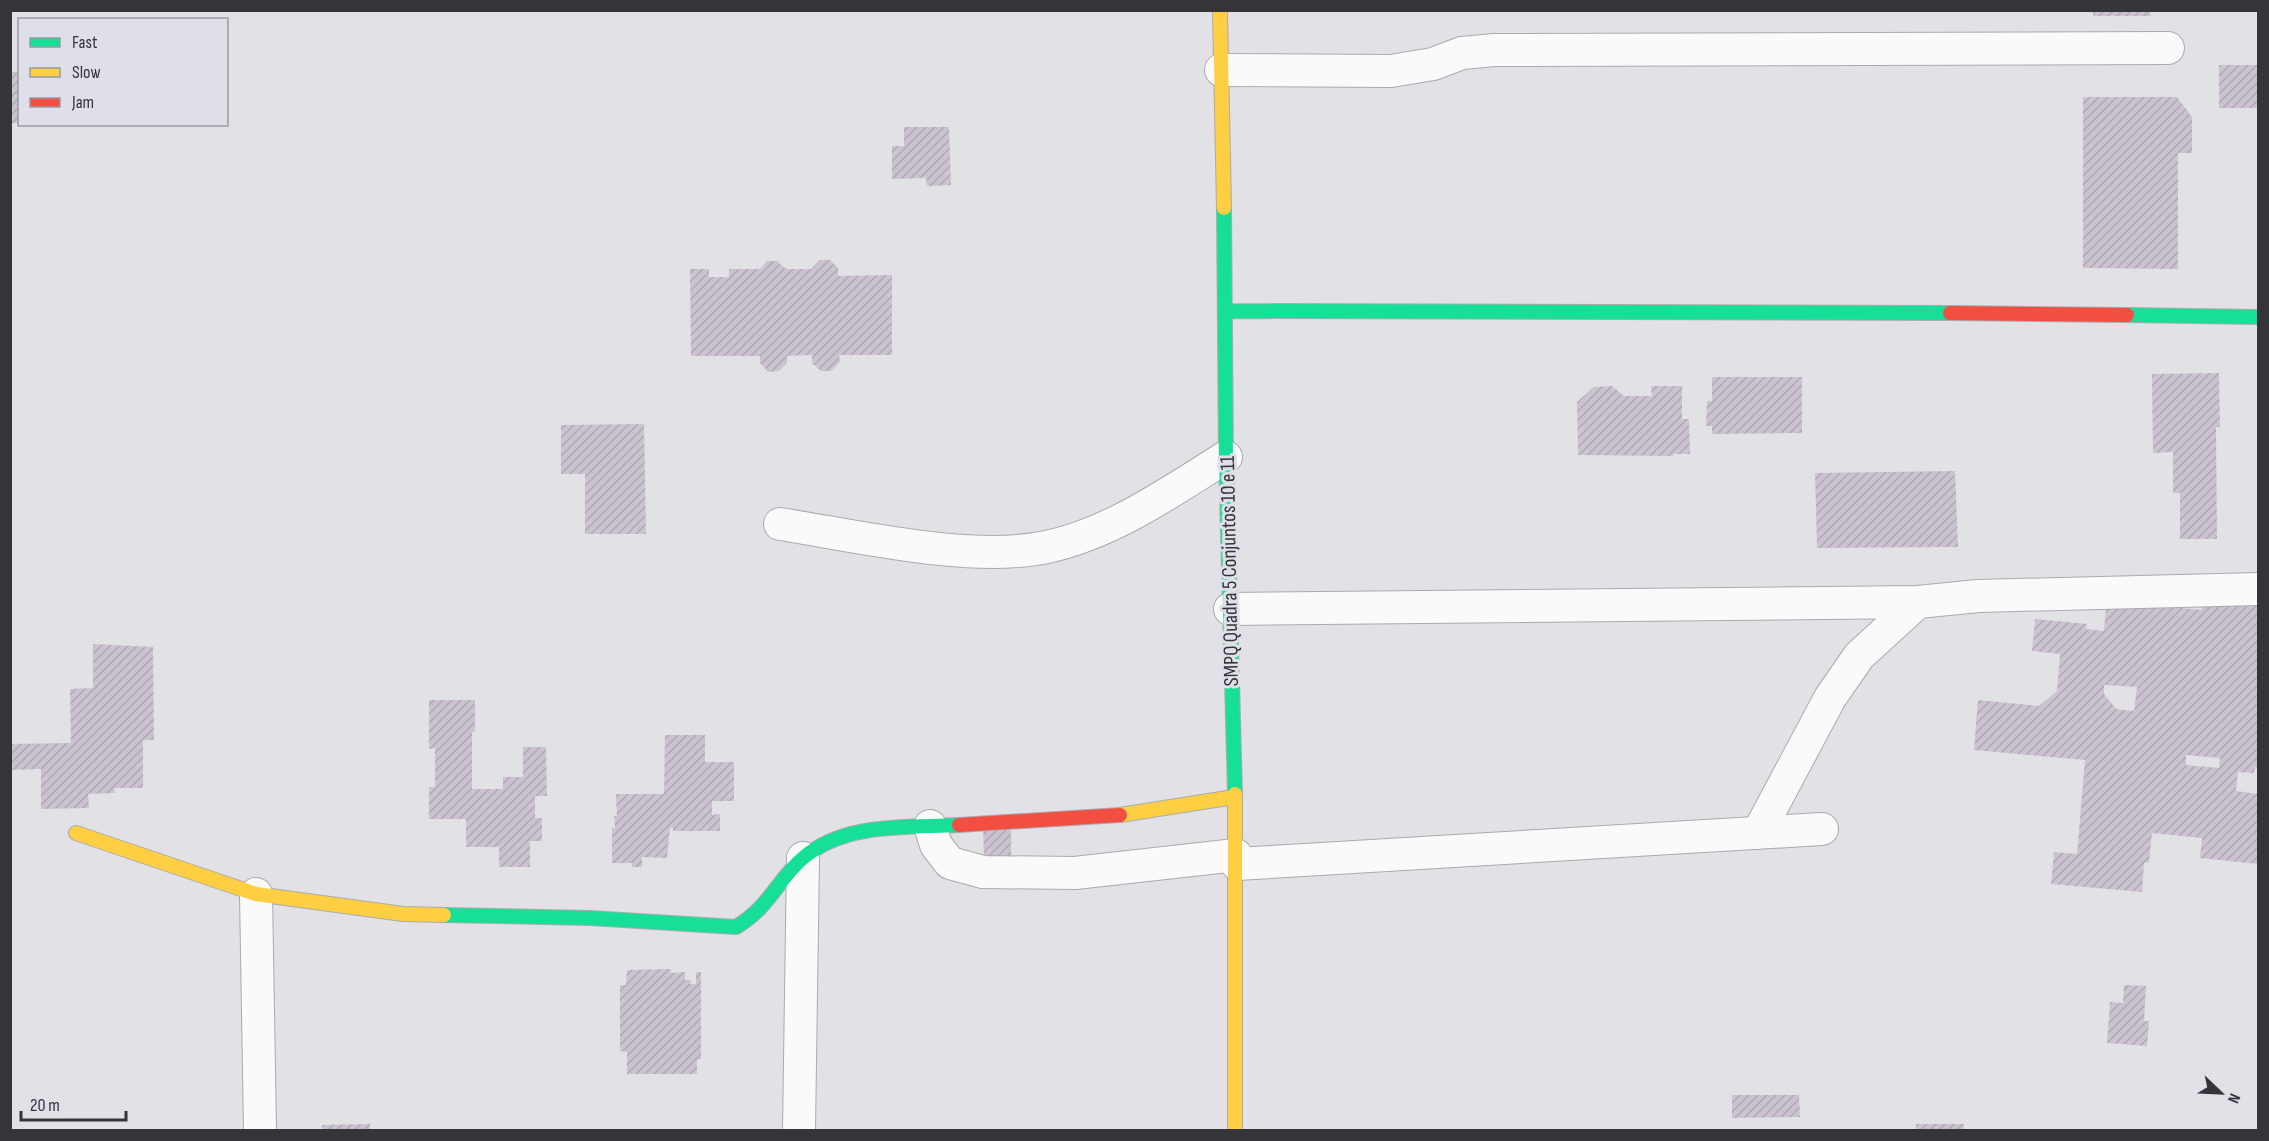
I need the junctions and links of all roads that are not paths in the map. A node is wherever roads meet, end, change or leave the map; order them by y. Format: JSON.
{"nodes":[{"id":1,"x":1220,"y":10,"type":"edge"},
{"id":2,"x":2168,"y":48,"type":"dead end"},
{"id":3,"x":1221,"y":70,"type":"junction"},
{"id":4,"x":1226,"y":311,"type":"junction"},
{"id":5,"x":2259,"y":317,"type":"edge"},
{"id":6,"x":1226,"y":458,"type":"junction"},
{"id":7,"x":780,"y":524,"type":"dead end"},
{"id":8,"x":2259,"y":589,"type":"edge"},
{"id":9,"x":1918,"y":602,"type":"junction"},
{"id":10,"x":1230,"y":609,"type":"junction"},
{"id":11,"x":1234,"y":796,"type":"junction"},
{"id":12,"x":930,"y":826,"type":"junction"},
{"id":13,"x":1822,"y":829,"type":"dead end"},
{"id":14,"x":76,"y":833,"type":"dead end"},
{"id":15,"x":1758,"y":833,"type":"junction"},
{"id":16,"x":803,"y":858,"type":"junction"},
{"id":17,"x":1236,"y":860,"type":"junction"},
{"id":18,"x":256,"y":894,"type":"junction"},
{"id":19,"x":260,"y":1131,"type":"edge"},
{"id":20,"x":799,"y":1131,"type":"edge"},
{"id":21,"x":1235,"y":1131,"type":"edge"}],
"edges":[{"from":1,"to":3,"type":"street","name":"SMPQ Quadra 5 Conjuntos 10 e 11"},
{"from":2,"to":3,"type":"street"},
{"from":3,"to":4,"type":"street","name":"SMPQ Quadra 5 Conjuntos 10 e 11"},
{"from":4,"to":5,"type":"street"},
{"from":4,"to":6,"type":"street","name":"SMPQ Quadra 5 Conjuntos 10 e 11"},
{"from":6,"to":7,"type":"street"},
{"from":6,"to":10,"type":"street","name":"SMPQ Quadra 5 Conjuntos 10 e 11"},
{"from":8,"to":9,"type":"street"},
{"from":9,"to":10,"type":"street"},
{"from":9,"to":15,"type":"street"},
{"from":10,"to":11,"type":"street","name":"SMPQ Quadra 5 Conjuntos 10 e 11"},
{"from":11,"to":12,"type":"street"},
{"from":11,"to":17,"type":"street","name":"SMPQ Quadra 5 Conjuntos 10 e 11"},
{"from":12,"to":16,"type":"street"},
{"from":12,"to":17,"type":"street"},
{"from":13,"to":15,"type":"street"},
{"from":14,"to":18,"type":"street"},
{"from":15,"to":17,"type":"street"},
{"from":16,"to":18,"type":"street"},
{"from":16,"to":20,"type":"street"},
{"from":17,"to":21,"type":"street","name":"SMPQ Quadra 5 Conjuntos 10 e 11"},
{"from":18,"to":19,"type":"street"}]}
